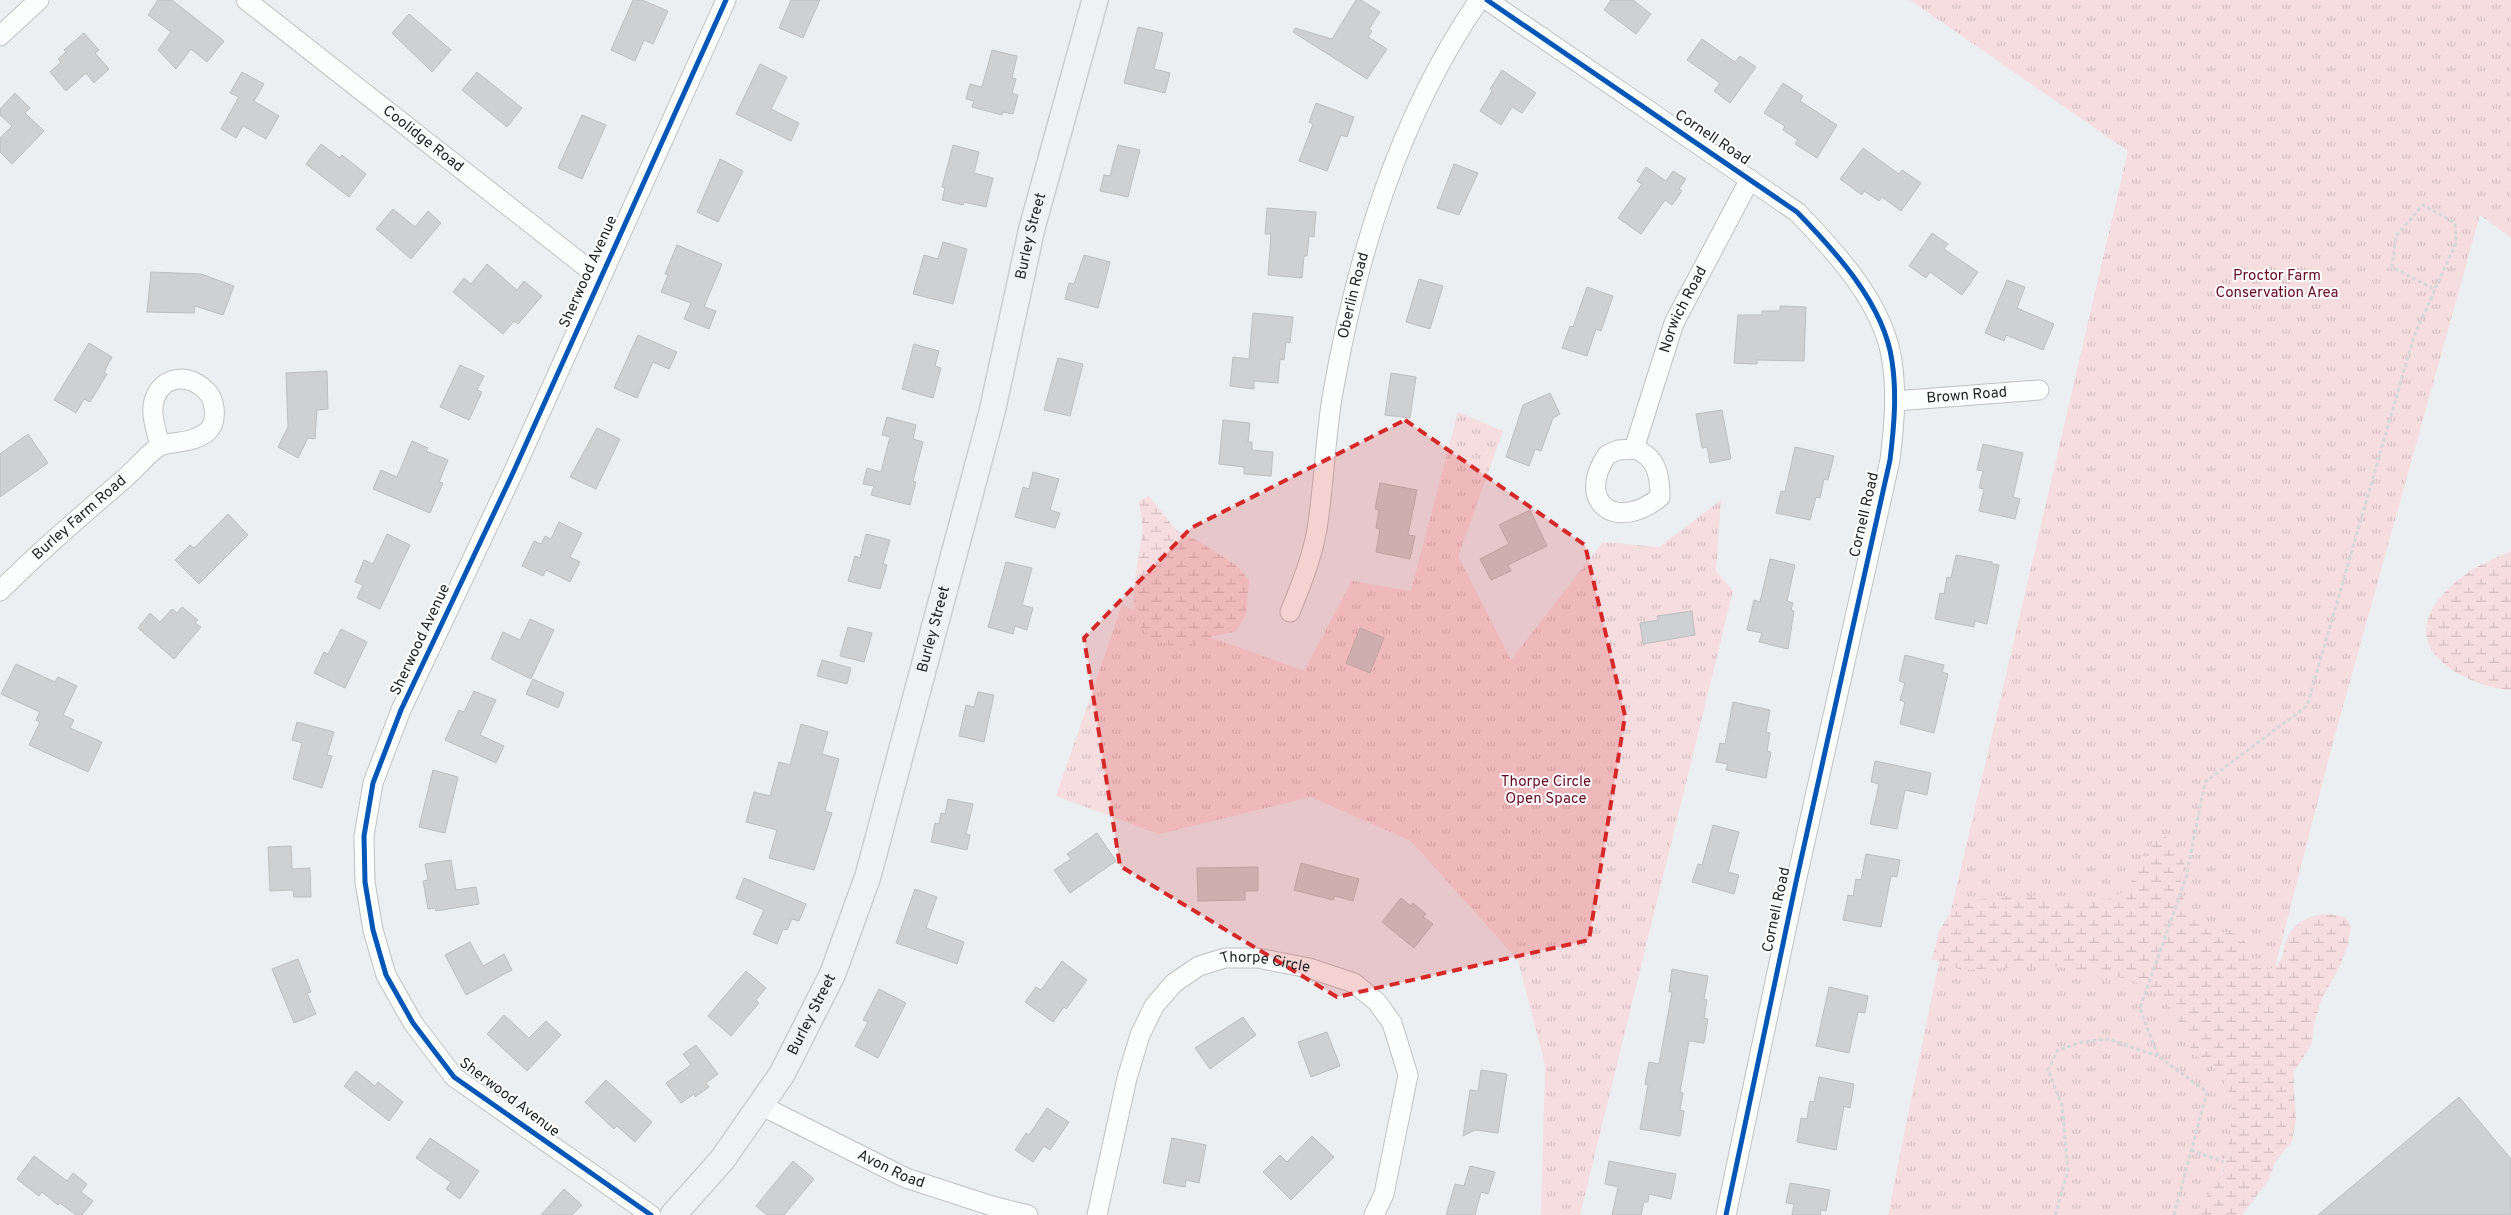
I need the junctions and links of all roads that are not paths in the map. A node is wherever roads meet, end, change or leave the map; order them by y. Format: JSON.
{"nodes":[{"id":1,"x":39,"y":0,"type":"edge"},
{"id":2,"x":246,"y":0,"type":"edge"},
{"id":3,"x":726,"y":0,"type":"edge"},
{"id":4,"x":1095,"y":0,"type":"edge"},
{"id":5,"x":1479,"y":0,"type":"edge"},
{"id":6,"x":1487,"y":0,"type":"edge"},
{"id":7,"x":0,"y":36,"type":"edge"},
{"id":8,"x":1750,"y":179,"type":"junction"},
{"id":9,"x":600,"y":278,"type":"junction"},
{"id":10,"x":2039,"y":390,"type":"dead end"},
{"id":11,"x":1894,"y":401,"type":"junction"},
{"id":12,"x":160,"y":446,"type":"dead end"},
{"id":13,"x":1634,"y":448,"type":"dead end"},
{"id":14,"x":0,"y":590,"type":"edge"},
{"id":15,"x":1290,"y":612,"type":"dead end"},
{"id":16,"x":760,"y":1105,"type":"junction"},
{"id":17,"x":651,"y":1215,"type":"edge"},
{"id":18,"x":673,"y":1215,"type":"edge"},
{"id":19,"x":1028,"y":1215,"type":"edge"},
{"id":20,"x":1098,"y":1215,"type":"edge"},
{"id":21,"x":1374,"y":1215,"type":"edge"},
{"id":22,"x":1726,"y":1215,"type":"edge"}],
"edges":[{"from":1,"to":7,"type":"street"},
{"from":2,"to":9,"type":"street","name":"Coolidge Road"},
{"from":3,"to":9,"type":"street","name":"Sherwood Avenue"},
{"from":4,"to":16,"type":"main road","name":"Burley Street"},
{"from":5,"to":15,"type":"street","name":"Oberlin Road"},
{"from":6,"to":8,"type":"street","name":"Cornell Road"},
{"from":8,"to":11,"type":"street","name":"Cornell Road"},
{"from":8,"to":13,"type":"street","name":"Norwich Road"},
{"from":9,"to":17,"type":"street","name":"Sherwood Avenue"},
{"from":10,"to":11,"type":"street","name":"Brown Road"},
{"from":11,"to":22,"type":"street","name":"Cornell Road"},
{"from":12,"to":14,"type":"street","name":"Burley Farm Road"},
{"from":16,"to":18,"type":"main road","name":"Burley Street"},
{"from":16,"to":19,"type":"street","name":"Avon Road"},
{"from":20,"to":21,"type":"street","name":"Thorpe Circle"}]}
